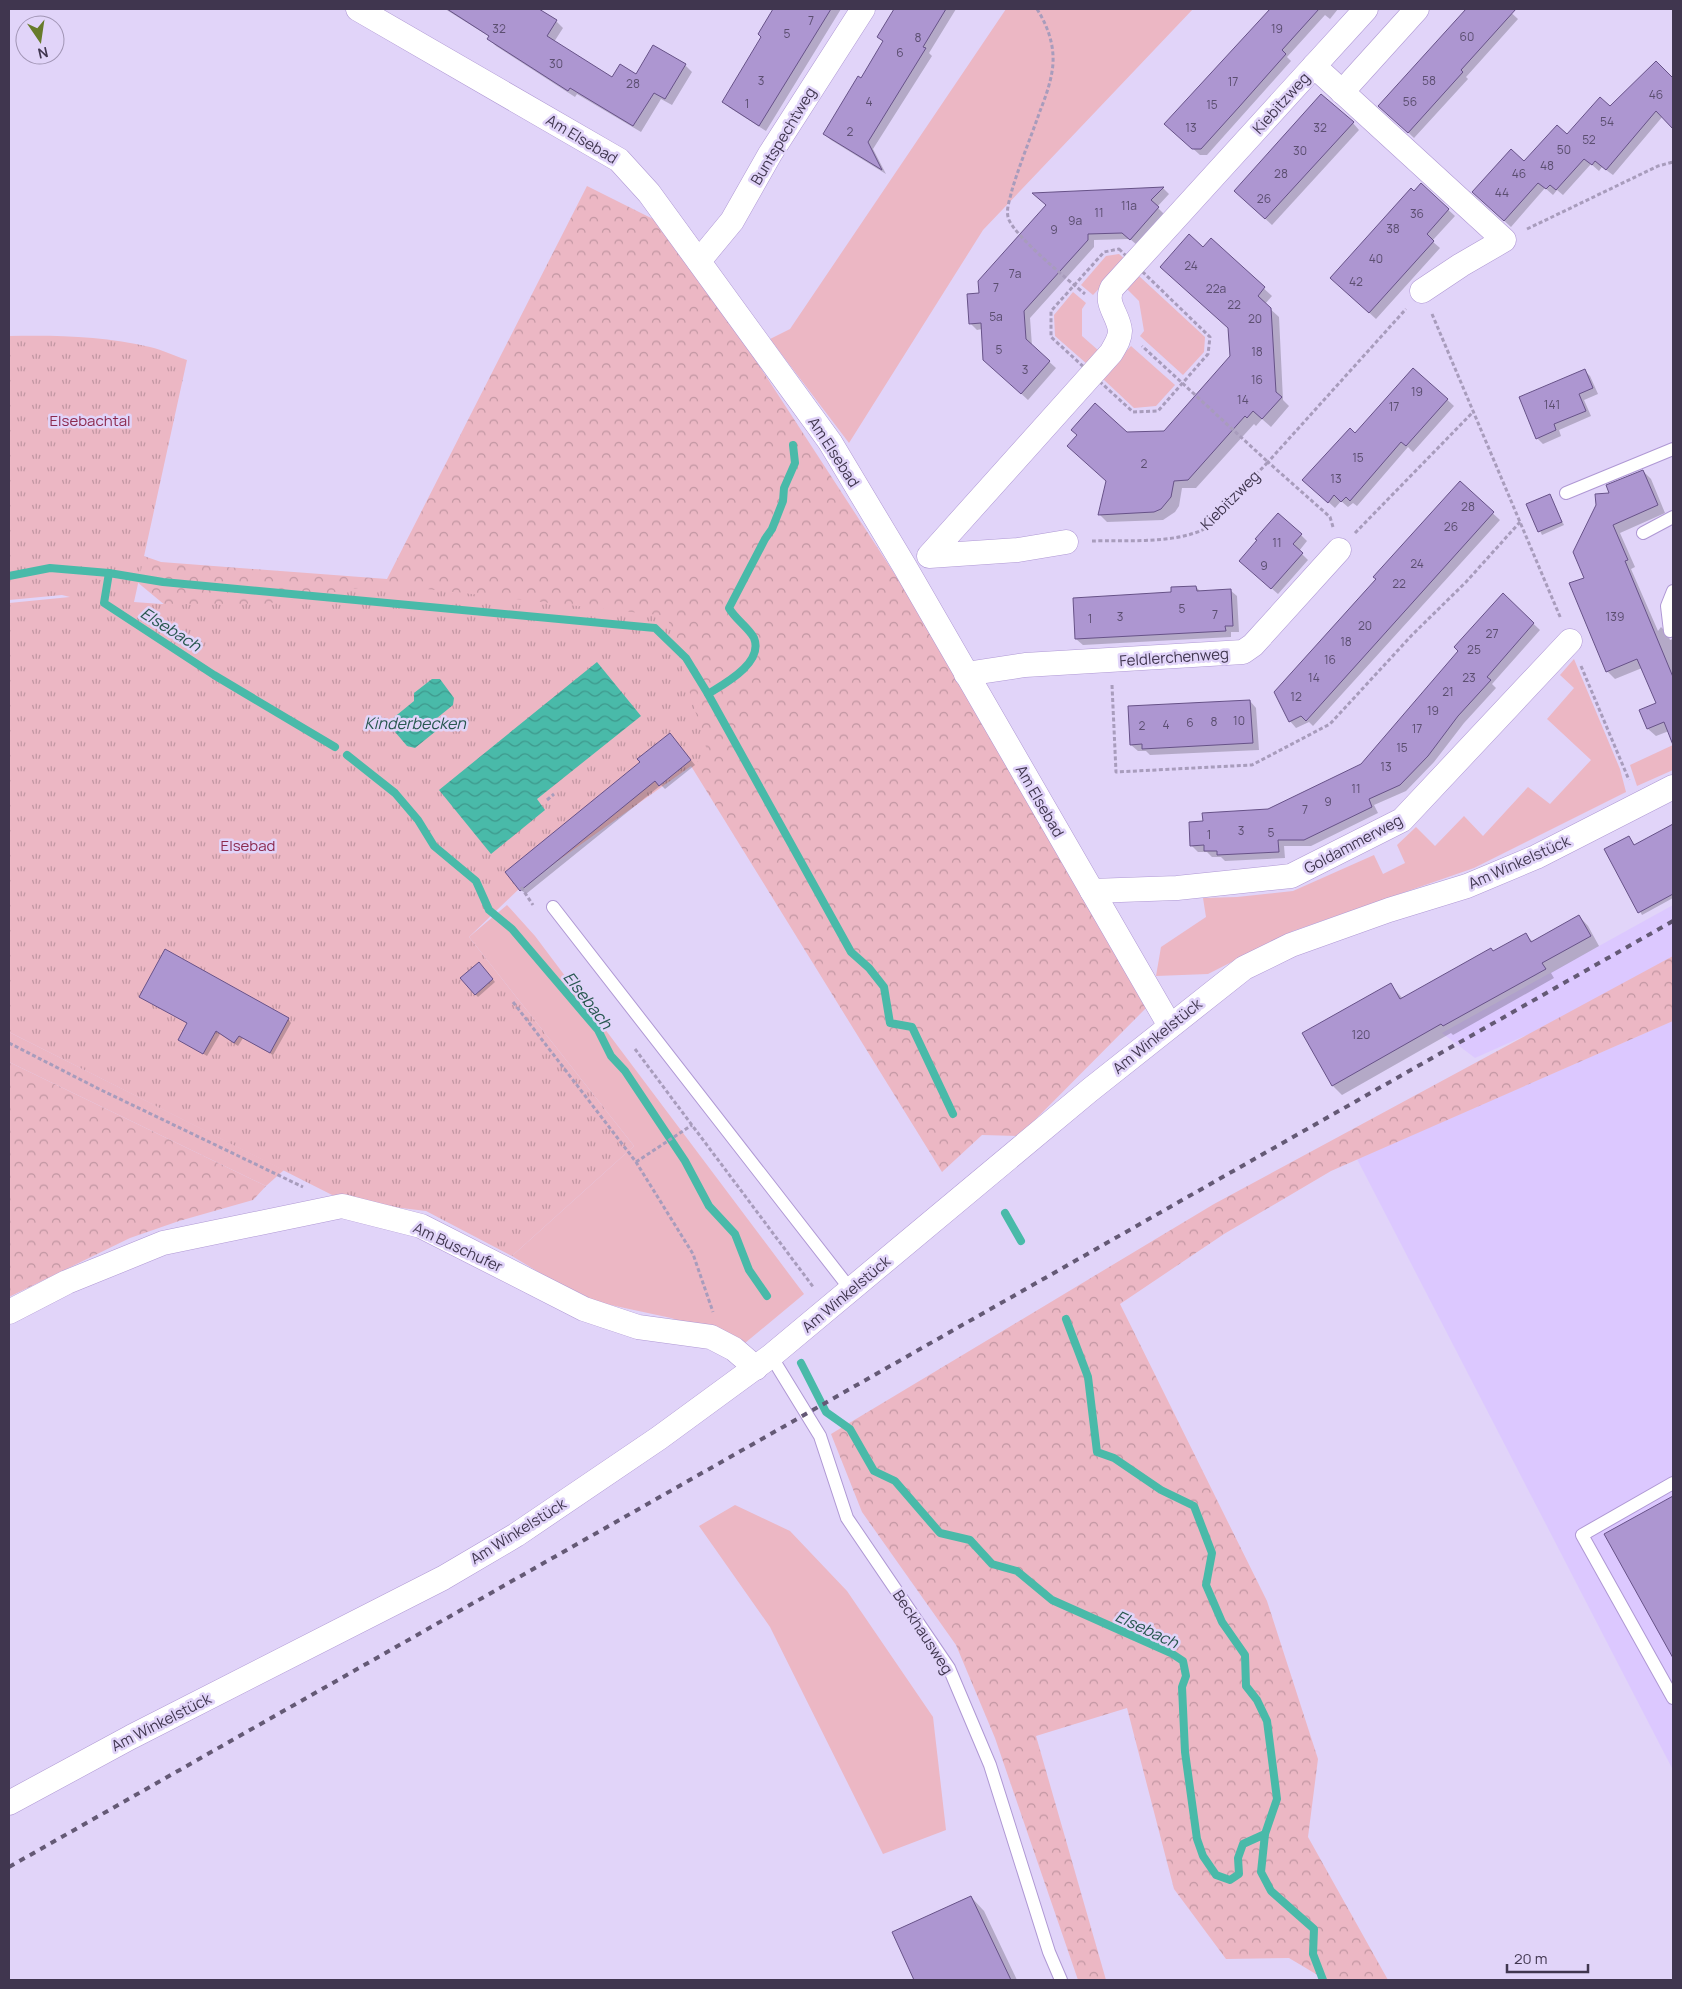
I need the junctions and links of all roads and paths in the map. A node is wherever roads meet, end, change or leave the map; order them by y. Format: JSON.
{"nodes":[{"id":1,"x":358,"y":9,"type":"edge"},
{"id":2,"x":863,"y":9,"type":"edge"},
{"id":3,"x":1037,"y":9,"type":"edge"},
{"id":4,"x":1366,"y":9,"type":"edge"},
{"id":5,"x":1417,"y":9,"type":"edge"},
{"id":6,"x":1314,"y":66,"type":"junction"},
{"id":7,"x":1342,"y":92,"type":"junction"},
{"id":8,"x":1673,"y":162,"type":"edge"},
{"id":9,"x":1504,"y":240,"type":"junction"},
{"id":10,"x":699,"y":261,"type":"junction"},
{"id":11,"x":1422,"y":292,"type":"junction"},
{"id":12,"x":1118,"y":322,"type":"junction"},
{"id":13,"x":1474,"y":411,"type":"junction"},
{"id":14,"x":1673,"y":449,"type":"edge"},
{"id":15,"x":1268,"y":462,"type":"junction"},
{"id":16,"x":1566,"y":493,"type":"dead end"},
{"id":17,"x":1330,"y":517,"type":"dead end"},
{"id":18,"x":1673,"y":517,"type":"edge"},
{"id":19,"x":1520,"y":522,"type":"junction"},
{"id":20,"x":1643,"y":533,"type":"dead end"},
{"id":21,"x":1066,"y":542,"type":"joint"},
{"id":22,"x":1339,"y":550,"type":"joint"},
{"id":23,"x":929,"y":556,"type":"junction"},
{"id":24,"x":905,"y":567,"type":"junction"},
{"id":25,"x":1673,"y":591,"type":"edge"},
{"id":26,"x":1670,"y":631,"type":"dead end"},
{"id":27,"x":1570,"y":641,"type":"junction"},
{"id":28,"x":1111,"y":661,"type":"junction"},
{"id":29,"x":966,"y":674,"type":"junction"},
{"id":30,"x":1624,"y":767,"type":"dead end"},
{"id":31,"x":1673,"y":786,"type":"edge"},
{"id":32,"x":554,"y":794,"type":"dead end"},
{"id":33,"x":547,"y":800,"type":"dead end"},
{"id":34,"x":521,"y":887,"type":"dead end"},
{"id":35,"x":1092,"y":891,"type":"junction"},
{"id":36,"x":553,"y":906,"type":"dead end"},
{"id":37,"x":537,"y":913,"type":"dead end"},
{"id":38,"x":513,"y":1002,"type":"dead end"},
{"id":39,"x":1170,"y":1026,"type":"junction"},
{"id":40,"x":9,"y":1043,"type":"edge"},
{"id":41,"x":631,"y":1044,"type":"dead end"},
{"id":42,"x":692,"y":1125,"type":"junction"},
{"id":43,"x":636,"y":1162,"type":"junction"},
{"id":44,"x":306,"y":1188,"type":"dead end"},
{"id":45,"x":851,"y":1290,"type":"junction"},
{"id":46,"x":829,"y":1308,"type":"junction"},
{"id":47,"x":9,"y":1312,"type":"edge"},
{"id":48,"x":711,"y":1337,"type":"junction"},
{"id":49,"x":763,"y":1362,"type":"junction"},
{"id":50,"x":1673,"y":1483,"type":"edge"},
{"id":51,"x":1673,"y":1698,"type":"edge"},
{"id":52,"x":9,"y":1803,"type":"edge"},
{"id":53,"x":1062,"y":1980,"type":"edge"}],
"edges":[{"from":1,"to":10,"type":"street","name":"Am Elsebad"},
{"from":2,"to":10,"type":"street","name":"Buntspechtweg"},
{"from":3,"to":12,"type":"path"},
{"from":4,"to":6,"type":"street","name":"Kiebitzweg"},
{"from":5,"to":7,"type":"street"},
{"from":6,"to":7,"type":"street","name":"Kiebitzweg"},
{"from":6,"to":12,"type":"street","name":"Kiebitzweg"},
{"from":7,"to":9,"type":"street","name":"Kiebitzweg"},
{"from":8,"to":9,"type":"path"},
{"from":9,"to":11,"type":"street"},
{"from":10,"to":24,"type":"street","name":"Am Elsebad"},
{"from":11,"to":13,"type":"path"},
{"from":11,"to":15,"type":"path"},
{"from":12,"to":15,"type":"path","name":"Kiebitzweg"},
{"from":12,"to":23,"type":"street"},
{"from":13,"to":19,"type":"path"},
{"from":13,"to":22,"type":"path"},
{"from":14,"to":16,"type":"lane"},
{"from":15,"to":17,"type":"path"},
{"from":15,"to":21,"type":"path","name":"Kiebitzweg"},
{"from":18,"to":20,"type":"lane"},
{"from":19,"to":27,"type":"path"},
{"from":19,"to":28,"type":"path"},
{"from":21,"to":23,"type":"street"},
{"from":22,"to":28,"type":"street","name":"Feldlerchenweg"},
{"from":23,"to":24,"type":"street"},
{"from":24,"to":29,"type":"street","name":"Am Elsebad"},
{"from":25,"to":26,"type":"lane"},
{"from":27,"to":30,"type":"path"},
{"from":27,"to":35,"type":"street","name":"Goldammerweg"},
{"from":28,"to":29,"type":"street","name":"Feldlerchenweg"},
{"from":29,"to":35,"type":"street","name":"Am Elsebad"},
{"from":31,"to":39,"type":"street","name":"Am Winkelstück"},
{"from":32,"to":33,"type":"path"},
{"from":34,"to":37,"type":"path"},
{"from":35,"to":39,"type":"street","name":"Am Elsebad"},
{"from":36,"to":45,"type":"lane"},
{"from":38,"to":43,"type":"path"},
{"from":39,"to":45,"type":"street","name":"Am Winkelstück"},
{"from":40,"to":44,"type":"path"},
{"from":41,"to":42,"type":"path"},
{"from":42,"to":43,"type":"path"},
{"from":42,"to":46,"type":"path"},
{"from":43,"to":48,"type":"path"},
{"from":45,"to":46,"type":"street","name":"Am Winkelstück"},
{"from":46,"to":49,"type":"street","name":"Am Winkelstück"},
{"from":47,"to":48,"type":"street","name":"Am Buschufer"},
{"from":48,"to":49,"type":"street","name":"Am Buschufer"},
{"from":49,"to":52,"type":"street","name":"Am Winkelstück"},
{"from":49,"to":53,"type":"lane","name":"Beckhausweg"},
{"from":50,"to":51,"type":"lane"}]}
